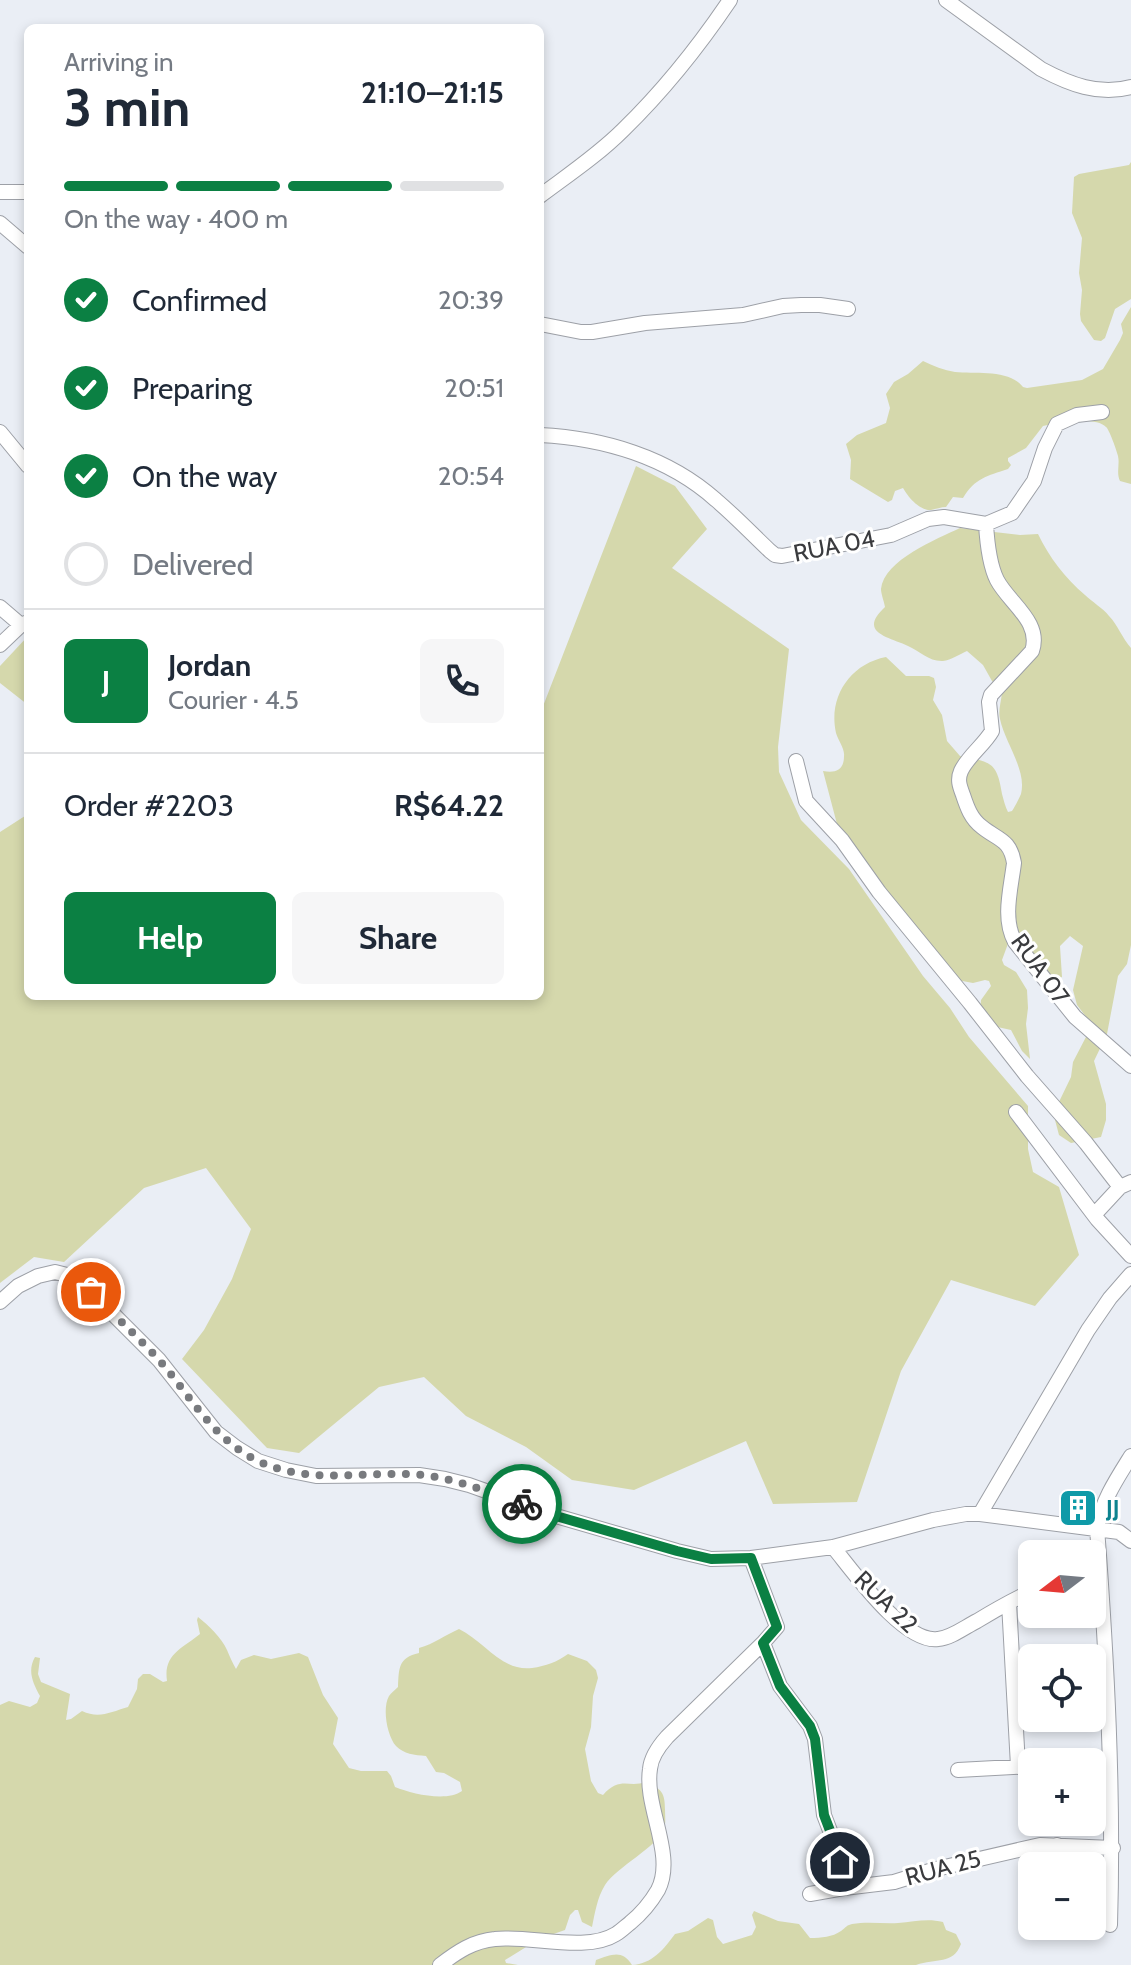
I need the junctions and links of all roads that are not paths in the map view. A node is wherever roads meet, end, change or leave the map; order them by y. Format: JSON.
{"nodes":[{"id":1,"x":730,"y":0,"type":"edge"},
{"id":2,"x":946,"y":0,"type":"edge"},
{"id":3,"x":1131,"y":87,"type":"edge"},
{"id":4,"x":0,"y":192,"type":"edge"},
{"id":5,"x":24,"y":192,"type":"edge"},
{"id":6,"x":544,"y":193,"type":"edge"},
{"id":7,"x":0,"y":223,"type":"edge"},
{"id":8,"x":24,"y":244,"type":"edge"},
{"id":9,"x":848,"y":309,"type":"dead end"},
{"id":10,"x":544,"y":325,"type":"edge"},
{"id":11,"x":1102,"y":412,"type":"dead end"},
{"id":12,"x":0,"y":432,"type":"edge"},
{"id":13,"x":544,"y":435,"type":"edge"},
{"id":14,"x":24,"y":461,"type":"edge"},
{"id":15,"x":986,"y":524,"type":"junction"},
{"id":16,"x":0,"y":607,"type":"edge"},
{"id":17,"x":24,"y":623,"type":"edge"},
{"id":18,"x":0,"y":645,"type":"edge"},
{"id":19,"x":796,"y":761,"type":"dead end"},
{"id":20,"x":1131,"y":1066,"type":"edge"},
{"id":21,"x":1016,"y":1112,"type":"dead end"},
{"id":22,"x":1125,"y":1184,"type":"edge"},
{"id":23,"x":1094,"y":1215,"type":"junction"},
{"id":24,"x":1131,"y":1256,"type":"edge"},
{"id":25,"x":1131,"y":1274,"type":"edge"},
{"id":26,"x":0,"y":1302,"type":"edge"},
{"id":27,"x":1131,"y":1456,"type":"edge"},
{"id":28,"x":980,"y":1514,"type":"junction"},
{"id":29,"x":1097,"y":1528,"type":"junction"},
{"id":30,"x":1127,"y":1535,"type":"edge"},
{"id":31,"x":1097,"y":1540,"type":"edge"},
{"id":32,"x":833,"y":1547,"type":"junction"},
{"id":33,"x":751,"y":1558,"type":"junction"},
{"id":34,"x":1018,"y":1598,"type":"edge"},
{"id":35,"x":1009,"y":1603,"type":"junction"},
{"id":36,"x":1102,"y":1628,"type":"edge"},
{"id":37,"x":763,"y":1643,"type":"junction"},
{"id":38,"x":1023,"y":1748,"type":"edge"},
{"id":39,"x":1109,"y":1764,"type":"joint"},
{"id":40,"x":1018,"y":1766,"type":"edge"},
{"id":41,"x":958,"y":1770,"type":"dead end"},
{"id":42,"x":1057,"y":1845,"type":"junction"},
{"id":43,"x":1113,"y":1848,"type":"junction"},
{"id":44,"x":1056,"y":1852,"type":"edge"},
{"id":45,"x":844,"y":1888,"type":"junction"},
{"id":46,"x":810,"y":1894,"type":"dead end"},
{"id":47,"x":1110,"y":1925,"type":"dead end"},
{"id":48,"x":440,"y":1965,"type":"edge"}],
"edges":[{"from":1,"to":6,"type":"street"},
{"from":2,"to":3,"type":"street"},
{"from":4,"to":5,"type":"street"},
{"from":7,"to":8,"type":"street"},
{"from":9,"to":10,"type":"street"},
{"from":11,"to":15,"type":"street"},
{"from":12,"to":14,"type":"street"},
{"from":13,"to":15,"type":"street","name":"RUA 04"},
{"from":15,"to":20,"type":"street","name":"RUA 07"},
{"from":16,"to":17,"type":"street"},
{"from":17,"to":18,"type":"street"},
{"from":19,"to":22,"type":"street"},
{"from":21,"to":23,"type":"street"},
{"from":22,"to":23,"type":"street"},
{"from":23,"to":24,"type":"street"},
{"from":25,"to":28,"type":"street"},
{"from":26,"to":33,"type":"street"},
{"from":27,"to":29,"type":"street"},
{"from":28,"to":29,"type":"street"},
{"from":28,"to":32,"type":"street"},
{"from":29,"to":30,"type":"street"},
{"from":29,"to":31,"type":"street"},
{"from":32,"to":33,"type":"street"},
{"from":32,"to":35,"type":"street","name":"RUA 22"},
{"from":33,"to":37,"type":"street"},
{"from":34,"to":35,"type":"street","name":"RUA 22"},
{"from":35,"to":38,"type":"street"},
{"from":36,"to":39,"type":"street"},
{"from":37,"to":45,"type":"street"},
{"from":37,"to":48,"type":"street"},
{"from":39,"to":43,"type":"street"},
{"from":40,"to":41,"type":"street"},
{"from":42,"to":43,"type":"street","name":"RUA 25"},
{"from":42,"to":44,"type":"street"},
{"from":42,"to":45,"type":"street","name":"RUA 25"},
{"from":43,"to":47,"type":"street"},
{"from":45,"to":46,"type":"street","name":"RUA 25"}]}
